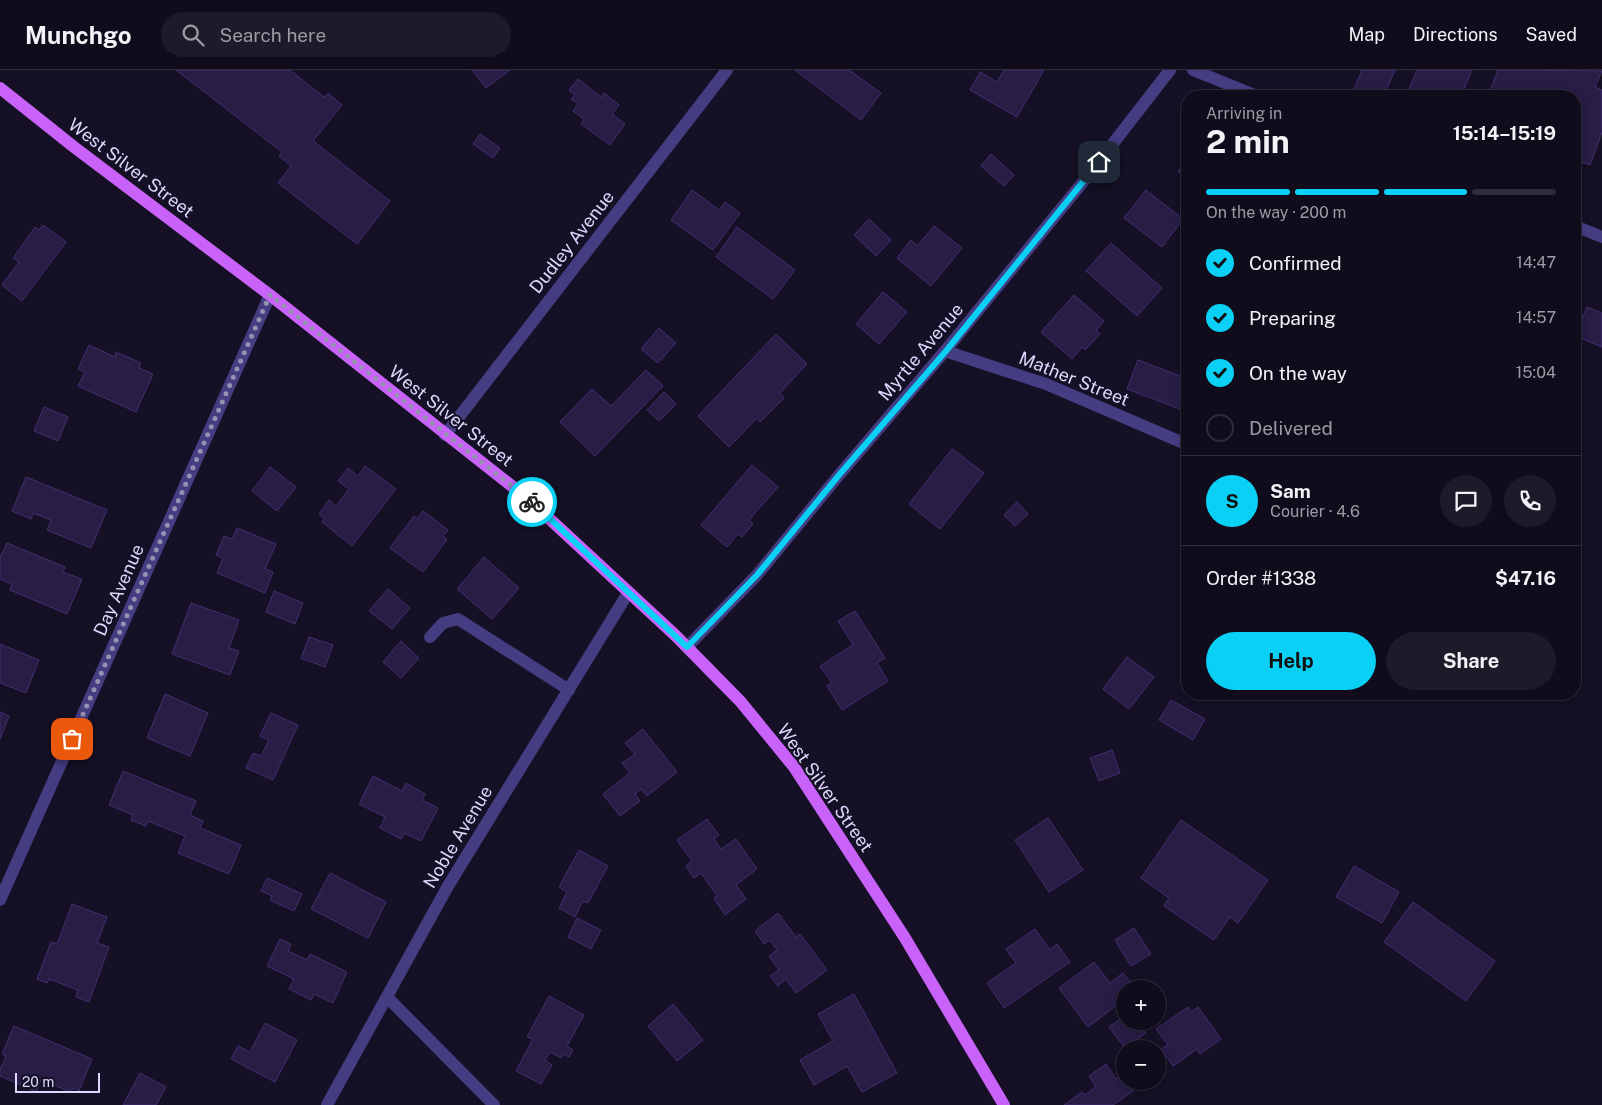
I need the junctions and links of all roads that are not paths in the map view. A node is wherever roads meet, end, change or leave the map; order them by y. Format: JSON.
{"nodes":[{"id":1,"x":727,"y":70,"type":"edge"},
{"id":2,"x":1170,"y":70,"type":"edge"},
{"id":3,"x":1193,"y":70,"type":"edge"},
{"id":4,"x":0,"y":88,"type":"edge"},
{"id":5,"x":1242,"y":90,"type":"edge"},
{"id":6,"x":1581,"y":228,"type":"edge"},
{"id":7,"x":1602,"y":237,"type":"edge"},
{"id":8,"x":270,"y":295,"type":"junction"},
{"id":9,"x":946,"y":351,"type":"junction"},
{"id":10,"x":445,"y":435,"type":"junction"},
{"id":11,"x":1181,"y":442,"type":"edge"},
{"id":12,"x":628,"y":593,"type":"junction"},
{"id":13,"x":430,"y":637,"type":"dead end"},
{"id":14,"x":687,"y":647,"type":"junction"},
{"id":15,"x":569,"y":690,"type":"junction"},
{"id":16,"x":0,"y":900,"type":"edge"},
{"id":17,"x":387,"y":997,"type":"junction"},
{"id":18,"x":327,"y":1105,"type":"edge"},
{"id":19,"x":494,"y":1105,"type":"edge"},
{"id":20,"x":1004,"y":1105,"type":"edge"}],
"edges":[{"from":1,"to":10,"type":"street","name":"Dudley Avenue"},
{"from":2,"to":9,"type":"street","name":"Myrtle Avenue"},
{"from":3,"to":5,"type":"street"},
{"from":4,"to":8,"type":"main road","name":"West Silver Street"},
{"from":6,"to":7,"type":"street"},
{"from":8,"to":10,"type":"main road","name":"West Silver Street"},
{"from":8,"to":16,"type":"street","name":"Day Avenue"},
{"from":9,"to":11,"type":"street","name":"Mather Street"},
{"from":9,"to":14,"type":"street","name":"Myrtle Avenue"},
{"from":10,"to":12,"type":"main road","name":"West Silver Street"},
{"from":12,"to":14,"type":"main road","name":"West Silver Street"},
{"from":12,"to":15,"type":"street","name":"Noble Avenue"},
{"from":13,"to":15,"type":"street"},
{"from":14,"to":20,"type":"main road","name":"West Silver Street"},
{"from":15,"to":17,"type":"street","name":"Noble Avenue"},
{"from":17,"to":18,"type":"street","name":"Noble Avenue"},
{"from":17,"to":19,"type":"street"}]}
